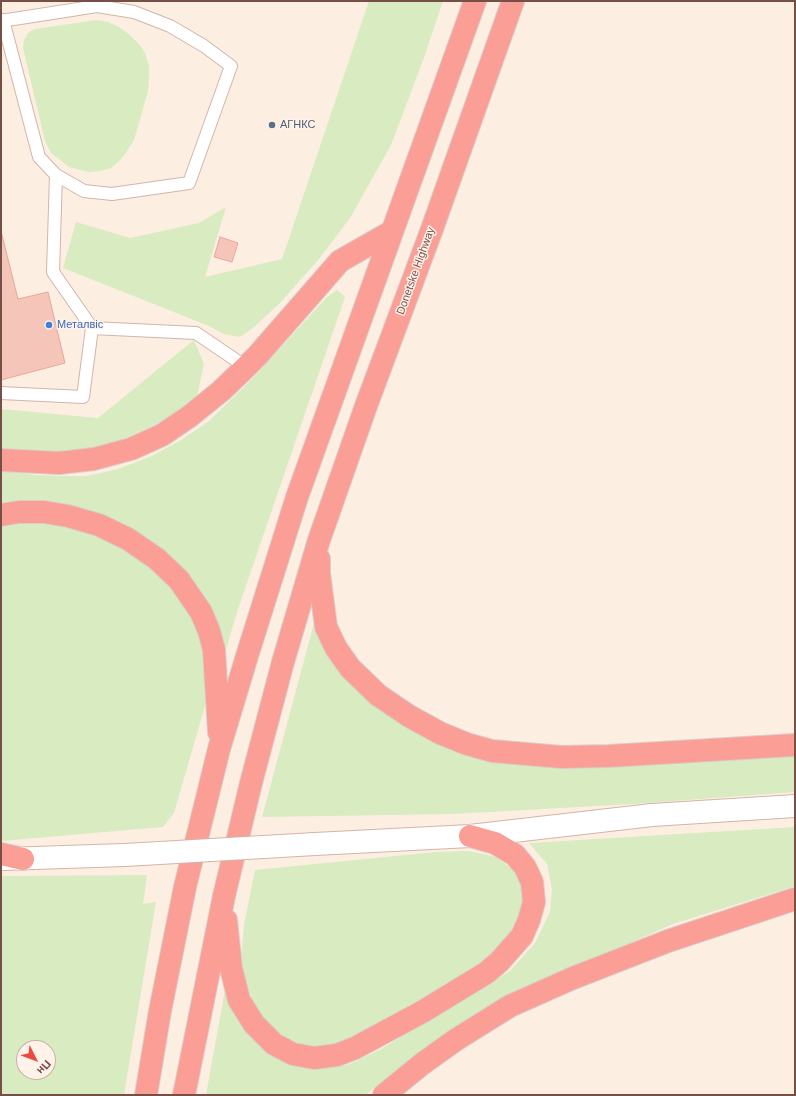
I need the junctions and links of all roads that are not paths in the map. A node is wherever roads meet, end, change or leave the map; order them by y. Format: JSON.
{"nodes":[{"id":1,"x":475,"y":1,"type":"edge"},
{"id":2,"x":513,"y":1,"type":"edge"},
{"id":3,"x":2,"y":21,"type":"edge"},
{"id":4,"x":56,"y":175,"type":"junction"},
{"id":5,"x":391,"y":232,"type":"junction"},
{"id":6,"x":92,"y":328,"type":"junction"},
{"id":7,"x":246,"y":367,"type":"junction"},
{"id":8,"x":1,"y":393,"type":"edge"},
{"id":9,"x":1,"y":453,"type":"edge"},
{"id":10,"x":11,"y":460,"type":"edge"},
{"id":11,"x":1,"y":515,"type":"edge"},
{"id":12,"x":319,"y":540,"type":"junction"},
{"id":13,"x":795,"y":745,"type":"edge"},
{"id":14,"x":219,"y":749,"type":"junction"},
{"id":15,"x":795,"y":806,"type":"edge"},
{"id":16,"x":470,"y":836,"type":"junction"},
{"id":17,"x":1,"y":854,"type":"edge"},
{"id":18,"x":23,"y":859,"type":"junction"},
{"id":19,"x":1,"y":860,"type":"edge"},
{"id":20,"x":224,"y":896,"type":"junction"},
{"id":21,"x":795,"y":899,"type":"edge"},
{"id":22,"x":146,"y":1095,"type":"edge"},
{"id":23,"x":184,"y":1095,"type":"edge"},
{"id":24,"x":384,"y":1095,"type":"edge"}],
"edges":[{"from":1,"to":5,"type":"highway"},
{"from":2,"to":12,"type":"highway","name":"Donetske Highway"},
{"from":3,"to":4,"type":"lane"},
{"from":3,"to":4,"type":"lane"},
{"from":4,"to":6,"type":"lane"},
{"from":5,"to":7,"type":"highway"},
{"from":5,"to":14,"type":"highway"},
{"from":6,"to":7,"type":"lane"},
{"from":6,"to":8,"type":"lane"},
{"from":7,"to":10,"type":"highway"},
{"from":9,"to":10,"type":"highway"},
{"from":11,"to":14,"type":"highway"},
{"from":12,"to":13,"type":"highway"},
{"from":12,"to":20,"type":"highway","name":"Donetske Highway"},
{"from":14,"to":22,"type":"highway"},
{"from":15,"to":16,"type":"main road"},
{"from":16,"to":18,"type":"main road","bridge":true},
{"from":16,"to":20,"type":"highway"},
{"from":17,"to":18,"type":"highway"},
{"from":18,"to":19,"type":"main road"},
{"from":20,"to":23,"type":"highway","name":"Donetske Highway"},
{"from":21,"to":24,"type":"highway"}]}
